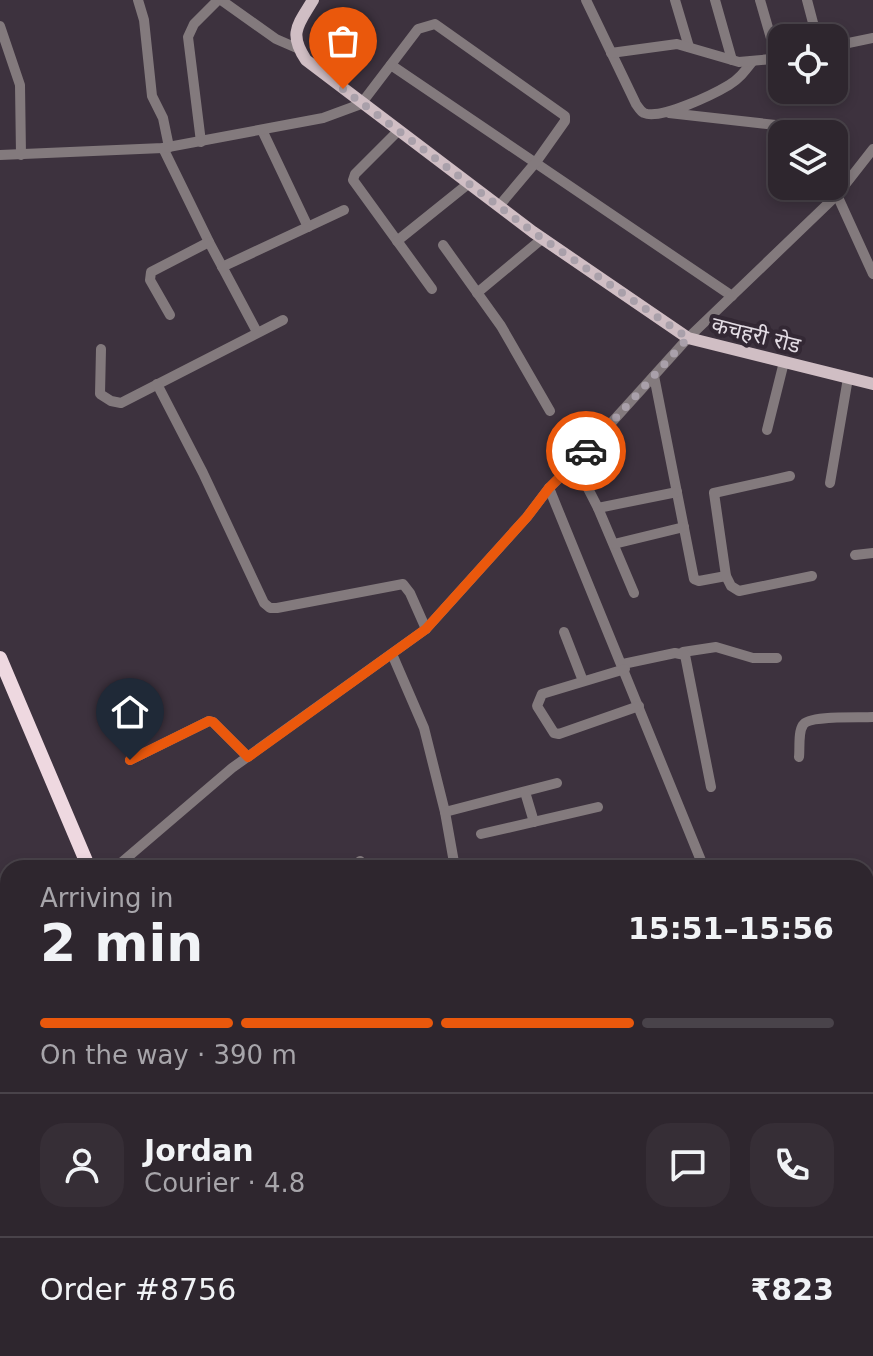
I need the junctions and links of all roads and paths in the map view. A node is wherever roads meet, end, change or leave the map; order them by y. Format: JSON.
{"nodes":[{"id":1,"x":138,"y":0,"type":"edge"},
{"id":2,"x":219,"y":0,"type":"edge"},
{"id":3,"x":313,"y":0,"type":"edge"},
{"id":4,"x":586,"y":0,"type":"edge"},
{"id":5,"x":675,"y":0,"type":"edge"},
{"id":6,"x":715,"y":0,"type":"edge"},
{"id":7,"x":760,"y":0,"type":"edge"},
{"id":8,"x":807,"y":0,"type":"edge"},
{"id":9,"x":768,"y":24,"type":"edge"},
{"id":10,"x":813,"y":24,"type":"edge"},
{"id":11,"x":0,"y":26,"type":"edge"},
{"id":12,"x":873,"y":38,"type":"edge"},
{"id":13,"x":848,"y":43,"type":"edge"},
{"id":14,"x":689,"y":47,"type":"junction"},
{"id":15,"x":299,"y":49,"type":"junction"},
{"id":16,"x":611,"y":53,"type":"junction"},
{"id":17,"x":732,"y":60,"type":"junction"},
{"id":18,"x":768,"y":60,"type":"edge"},
{"id":19,"x":752,"y":62,"type":"junction"},
{"id":20,"x":391,"y":65,"type":"junction"},
{"id":21,"x":361,"y":104,"type":"junction"},
{"id":22,"x":663,"y":112,"type":"junction"},
{"id":23,"x":768,"y":125,"type":"edge"},
{"id":24,"x":262,"y":130,"type":"junction"},
{"id":25,"x":398,"y":131,"type":"junction"},
{"id":26,"x":201,"y":142,"type":"junction"},
{"id":27,"x":166,"y":147,"type":"junction"},
{"id":28,"x":873,"y":149,"type":"edge"},
{"id":29,"x":0,"y":155,"type":"edge"},
{"id":30,"x":21,"y":155,"type":"junction"},
{"id":31,"x":536,"y":162,"type":"junction"},
{"id":32,"x":849,"y":179,"type":"edge"},
{"id":33,"x":468,"y":184,"type":"junction"},
{"id":34,"x":832,"y":200,"type":"edge"},
{"id":35,"x":839,"y":200,"type":"edge"},
{"id":36,"x":499,"y":206,"type":"junction"},
{"id":37,"x":344,"y":210,"type":"dead end"},
{"id":38,"x":308,"y":227,"type":"junction"},
{"id":39,"x":543,"y":238,"type":"junction"},
{"id":40,"x":397,"y":241,"type":"junction"},
{"id":41,"x":209,"y":242,"type":"junction"},
{"id":42,"x":443,"y":245,"type":"dead end"},
{"id":43,"x":222,"y":267,"type":"junction"},
{"id":44,"x":873,"y":274,"type":"edge"},
{"id":45,"x":432,"y":289,"type":"dead end"},
{"id":46,"x":477,"y":293,"type":"junction"},
{"id":47,"x":732,"y":296,"type":"junction"},
{"id":48,"x":170,"y":315,"type":"dead end"},
{"id":49,"x":283,"y":320,"type":"dead end"},
{"id":50,"x":257,"y":332,"type":"junction"},
{"id":51,"x":688,"y":338,"type":"junction"},
{"id":52,"x":101,"y":349,"type":"dead end"},
{"id":53,"x":784,"y":362,"type":"junction"},
{"id":54,"x":654,"y":376,"type":"junction"},
{"id":55,"x":848,"y":378,"type":"junction"},
{"id":56,"x":157,"y":384,"type":"junction"},
{"id":57,"x":873,"y":384,"type":"edge"},
{"id":58,"x":550,"y":411,"type":"dead end"},
{"id":59,"x":767,"y":430,"type":"dead end"},
{"id":60,"x":575,"y":463,"type":"junction"},
{"id":61,"x":790,"y":476,"type":"dead end"},
{"id":62,"x":830,"y":483,"type":"dead end"},
{"id":63,"x":549,"y":488,"type":"junction"},
{"id":64,"x":677,"y":492,"type":"junction"},
{"id":65,"x":598,"y":508,"type":"junction"},
{"id":66,"x":684,"y":527,"type":"junction"},
{"id":67,"x":614,"y":544,"type":"junction"},
{"id":68,"x":873,"y":553,"type":"edge"},
{"id":69,"x":855,"y":555,"type":"dead end"},
{"id":70,"x":726,"y":576,"type":"junction"},
{"id":71,"x":812,"y":576,"type":"dead end"},
{"id":72,"x":634,"y":593,"type":"dead end"},
{"id":73,"x":426,"y":629,"type":"junction"},
{"id":74,"x":564,"y":632,"type":"dead end"},
{"id":75,"x":683,"y":652,"type":"junction"},
{"id":76,"x":392,"y":654,"type":"junction"},
{"id":77,"x":0,"y":658,"type":"edge"},
{"id":78,"x":777,"y":658,"type":"dead end"},
{"id":79,"x":624,"y":666,"type":"junction"},
{"id":80,"x":583,"y":681,"type":"junction"},
{"id":81,"x":639,"y":706,"type":"junction"},
{"id":82,"x":873,"y":717,"type":"edge"},
{"id":83,"x":248,"y":757,"type":"junction"},
{"id":84,"x":799,"y":757,"type":"dead end"},
{"id":85,"x":130,"y":760,"type":"dead end"},
{"id":86,"x":557,"y":783,"type":"dead end"},
{"id":87,"x":711,"y":787,"type":"dead end"},
{"id":88,"x":525,"y":792,"type":"junction"},
{"id":89,"x":598,"y":807,"type":"dead end"},
{"id":90,"x":445,"y":812,"type":"junction"},
{"id":91,"x":534,"y":822,"type":"junction"},
{"id":92,"x":481,"y":834,"type":"dead end"},
{"id":93,"x":86,"y":860,"type":"edge"},
{"id":94,"x":125,"y":860,"type":"edge"},
{"id":95,"x":454,"y":860,"type":"edge"},
{"id":96,"x":701,"y":860,"type":"edge"}],
"edges":[{"from":1,"to":27,"type":"street"},
{"from":2,"to":15,"type":"street"},
{"from":2,"to":26,"type":"street"},
{"from":3,"to":15,"type":"main road"},
{"from":4,"to":16,"type":"street"},
{"from":5,"to":14,"type":"street"},
{"from":6,"to":17,"type":"street"},
{"from":7,"to":9,"type":"street"},
{"from":8,"to":10,"type":"street"},
{"from":11,"to":30,"type":"street"},
{"from":12,"to":13,"type":"street"},
{"from":14,"to":16,"type":"street"},
{"from":14,"to":17,"type":"street"},
{"from":15,"to":21,"type":"main road","name":"कचहरी रोड"},
{"from":16,"to":22,"type":"street"},
{"from":17,"to":19,"type":"street"},
{"from":18,"to":19,"type":"street"},
{"from":19,"to":22,"type":"street"},
{"from":20,"to":21,"type":"street"},
{"from":20,"to":31,"type":"street"},
{"from":20,"to":31,"type":"street"},
{"from":21,"to":24,"type":"street"},
{"from":21,"to":25,"type":"main road","name":"कचहरी रोड"},
{"from":22,"to":23,"type":"street"},
{"from":24,"to":26,"type":"street"},
{"from":24,"to":38,"type":"street"},
{"from":25,"to":33,"type":"main road","name":"कचहरी रोड"},
{"from":25,"to":40,"type":"street"},
{"from":26,"to":27,"type":"street"},
{"from":27,"to":30,"type":"street"},
{"from":27,"to":41,"type":"street"},
{"from":28,"to":32,"type":"street"},
{"from":29,"to":30,"type":"street"},
{"from":31,"to":36,"type":"street"},
{"from":31,"to":47,"type":"street"},
{"from":33,"to":36,"type":"main road","name":"कचहरी रोड"},
{"from":33,"to":40,"type":"street"},
{"from":34,"to":47,"type":"street"},
{"from":35,"to":44,"type":"street"},
{"from":36,"to":39,"type":"main road","name":"कचहरी रोड"},
{"from":37,"to":38,"type":"street"},
{"from":38,"to":43,"type":"street"},
{"from":39,"to":46,"type":"street"},
{"from":39,"to":51,"type":"main road","name":"कचहरी रोड"},
{"from":40,"to":45,"type":"street"},
{"from":41,"to":43,"type":"street"},
{"from":41,"to":48,"type":"street"},
{"from":42,"to":46,"type":"street"},
{"from":43,"to":50,"type":"street"},
{"from":46,"to":58,"type":"street"},
{"from":47,"to":51,"type":"street"},
{"from":49,"to":50,"type":"street"},
{"from":50,"to":56,"type":"street"},
{"from":51,"to":53,"type":"main road","name":"कचहरी रोड"},
{"from":51,"to":54,"type":"street"},
{"from":52,"to":56,"type":"street"},
{"from":53,"to":55,"type":"main road","name":"कचहरी रोड"},
{"from":53,"to":59,"type":"street"},
{"from":54,"to":60,"type":"street"},
{"from":54,"to":64,"type":"street"},
{"from":55,"to":57,"type":"main road","name":"कचहरी रोड"},
{"from":55,"to":62,"type":"street"},
{"from":56,"to":73,"type":"street"},
{"from":60,"to":63,"type":"street"},
{"from":60,"to":65,"type":"street"},
{"from":61,"to":70,"type":"street"},
{"from":63,"to":73,"type":"street"},
{"from":63,"to":79,"type":"street"},
{"from":64,"to":65,"type":"street"},
{"from":64,"to":66,"type":"street"},
{"from":65,"to":67,"type":"street"},
{"from":66,"to":67,"type":"street"},
{"from":66,"to":70,"type":"street"},
{"from":67,"to":72,"type":"street"},
{"from":68,"to":69,"type":"street"},
{"from":70,"to":71,"type":"street"},
{"from":73,"to":76,"type":"street"},
{"from":74,"to":80,"type":"street"},
{"from":75,"to":78,"type":"street"},
{"from":75,"to":79,"type":"street"},
{"from":75,"to":87,"type":"street"},
{"from":76,"to":83,"type":"street"},
{"from":76,"to":90,"type":"street"},
{"from":77,"to":93,"type":"highway"},
{"from":79,"to":80,"type":"street"},
{"from":79,"to":81,"type":"street"},
{"from":80,"to":81,"type":"street"},
{"from":81,"to":96,"type":"street"},
{"from":82,"to":84,"type":"street"},
{"from":83,"to":85,"type":"street"},
{"from":83,"to":94,"type":"street"},
{"from":86,"to":88,"type":"street"},
{"from":88,"to":90,"type":"street"},
{"from":88,"to":91,"type":"street"},
{"from":89,"to":91,"type":"street"},
{"from":90,"to":95,"type":"street"},
{"from":91,"to":92,"type":"street"}]}
